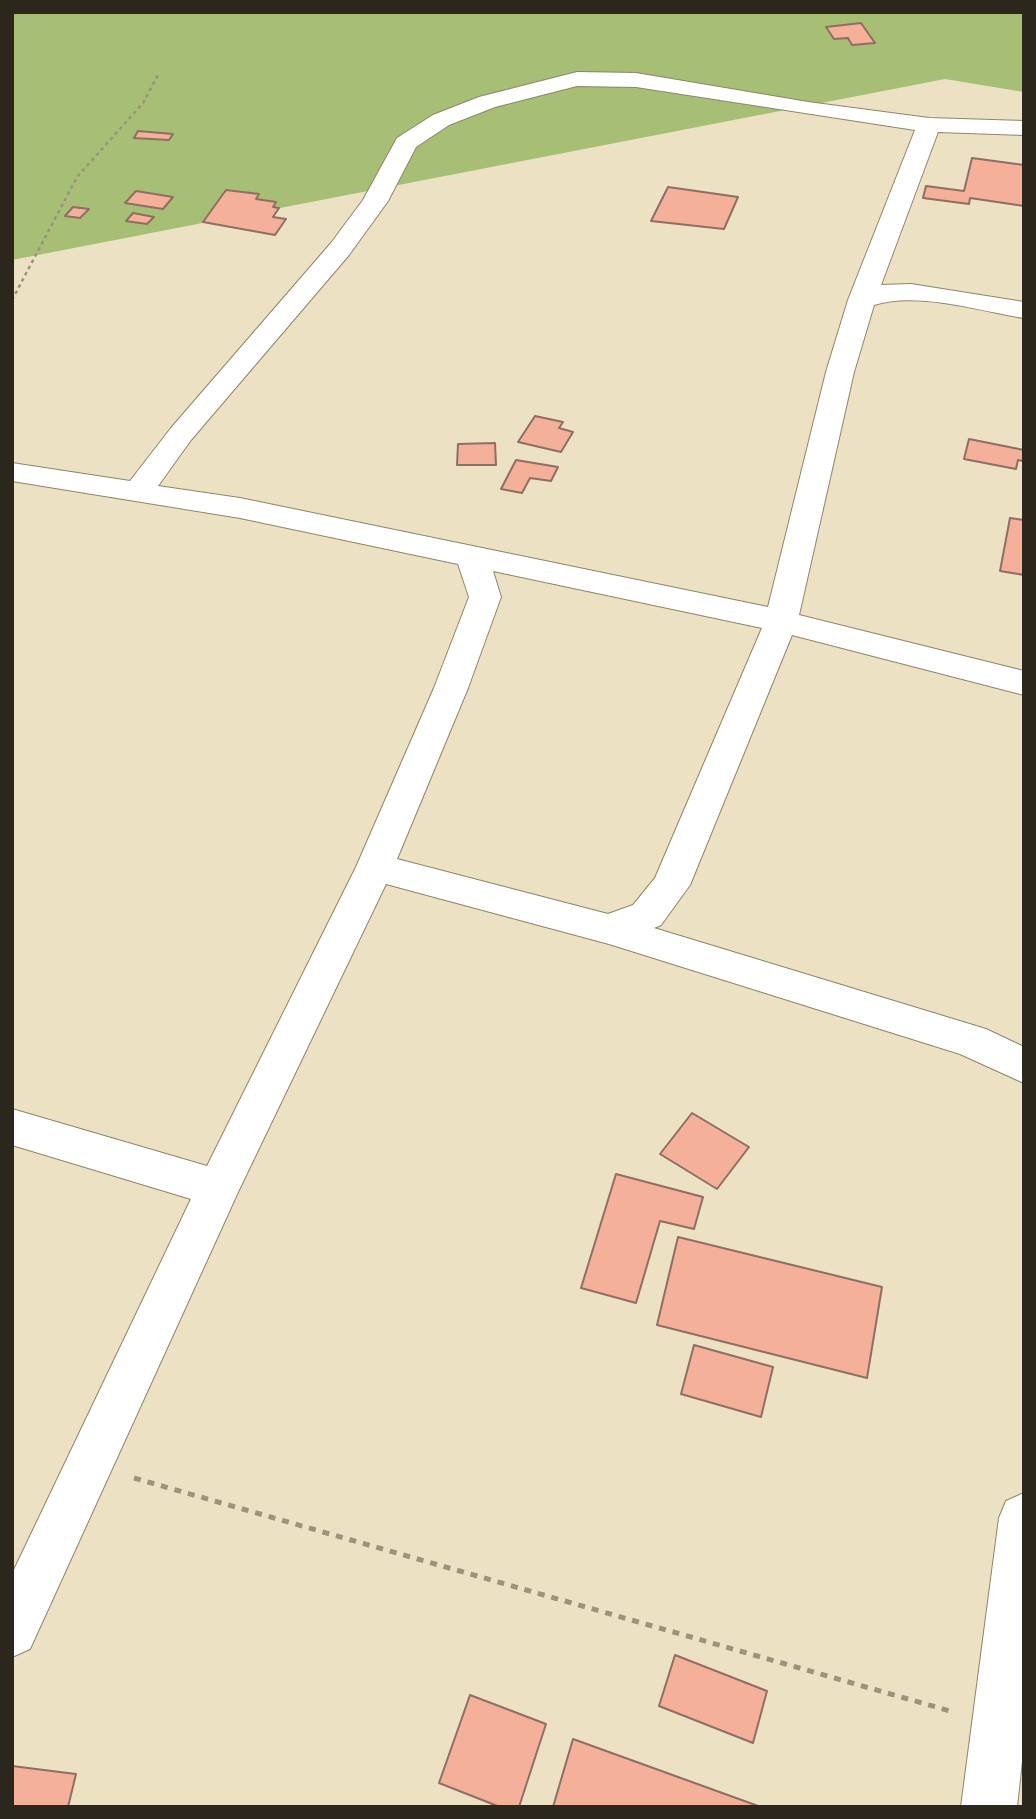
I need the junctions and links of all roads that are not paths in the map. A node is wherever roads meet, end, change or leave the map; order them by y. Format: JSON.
{"nodes":[{"id":1,"x":929,"y":125,"type":"junction"},
{"id":2,"x":1024,"y":128,"type":"edge"},
{"id":3,"x":862,"y":300,"type":"junction"},
{"id":4,"x":1024,"y":310,"type":"edge"},
{"id":5,"x":12,"y":472,"type":"edge"},
{"id":6,"x":138,"y":492,"type":"junction"},
{"id":7,"x":472,"y":557,"type":"junction"},
{"id":8,"x":532,"y":569,"type":"junction"},
{"id":9,"x":485,"y":597,"type":"junction"},
{"id":10,"x":781,"y":621,"type":"junction"},
{"id":11,"x":1024,"y":683,"type":"edge"},
{"id":12,"x":375,"y":867,"type":"junction"},
{"id":13,"x":609,"y":929,"type":"junction"},
{"id":14,"x":1024,"y":1066,"type":"edge"},
{"id":15,"x":12,"y":1126,"type":"edge"},
{"id":16,"x":218,"y":1188,"type":"junction"},
{"id":17,"x":1024,"y":1518,"type":"edge"},
{"id":18,"x":12,"y":1630,"type":"edge"},
{"id":19,"x":989,"y":1807,"type":"edge"}],
"edges":[{"from":1,"to":2,"type":"street"},
{"from":1,"to":3,"type":"street"},
{"from":1,"to":6,"type":"street"},
{"from":3,"to":4,"type":"street"},
{"from":3,"to":10,"type":"street"},
{"from":5,"to":6,"type":"street"},
{"from":6,"to":7,"type":"street"},
{"from":7,"to":8,"type":"street"},
{"from":7,"to":9,"type":"street"},
{"from":8,"to":9,"type":"street"},
{"from":8,"to":10,"type":"street"},
{"from":9,"to":12,"type":"street"},
{"from":10,"to":11,"type":"street"},
{"from":10,"to":13,"type":"street"},
{"from":12,"to":13,"type":"street"},
{"from":12,"to":16,"type":"street"},
{"from":13,"to":14,"type":"street"},
{"from":15,"to":16,"type":"street"},
{"from":16,"to":18,"type":"street"},
{"from":17,"to":19,"type":"street"}]}
